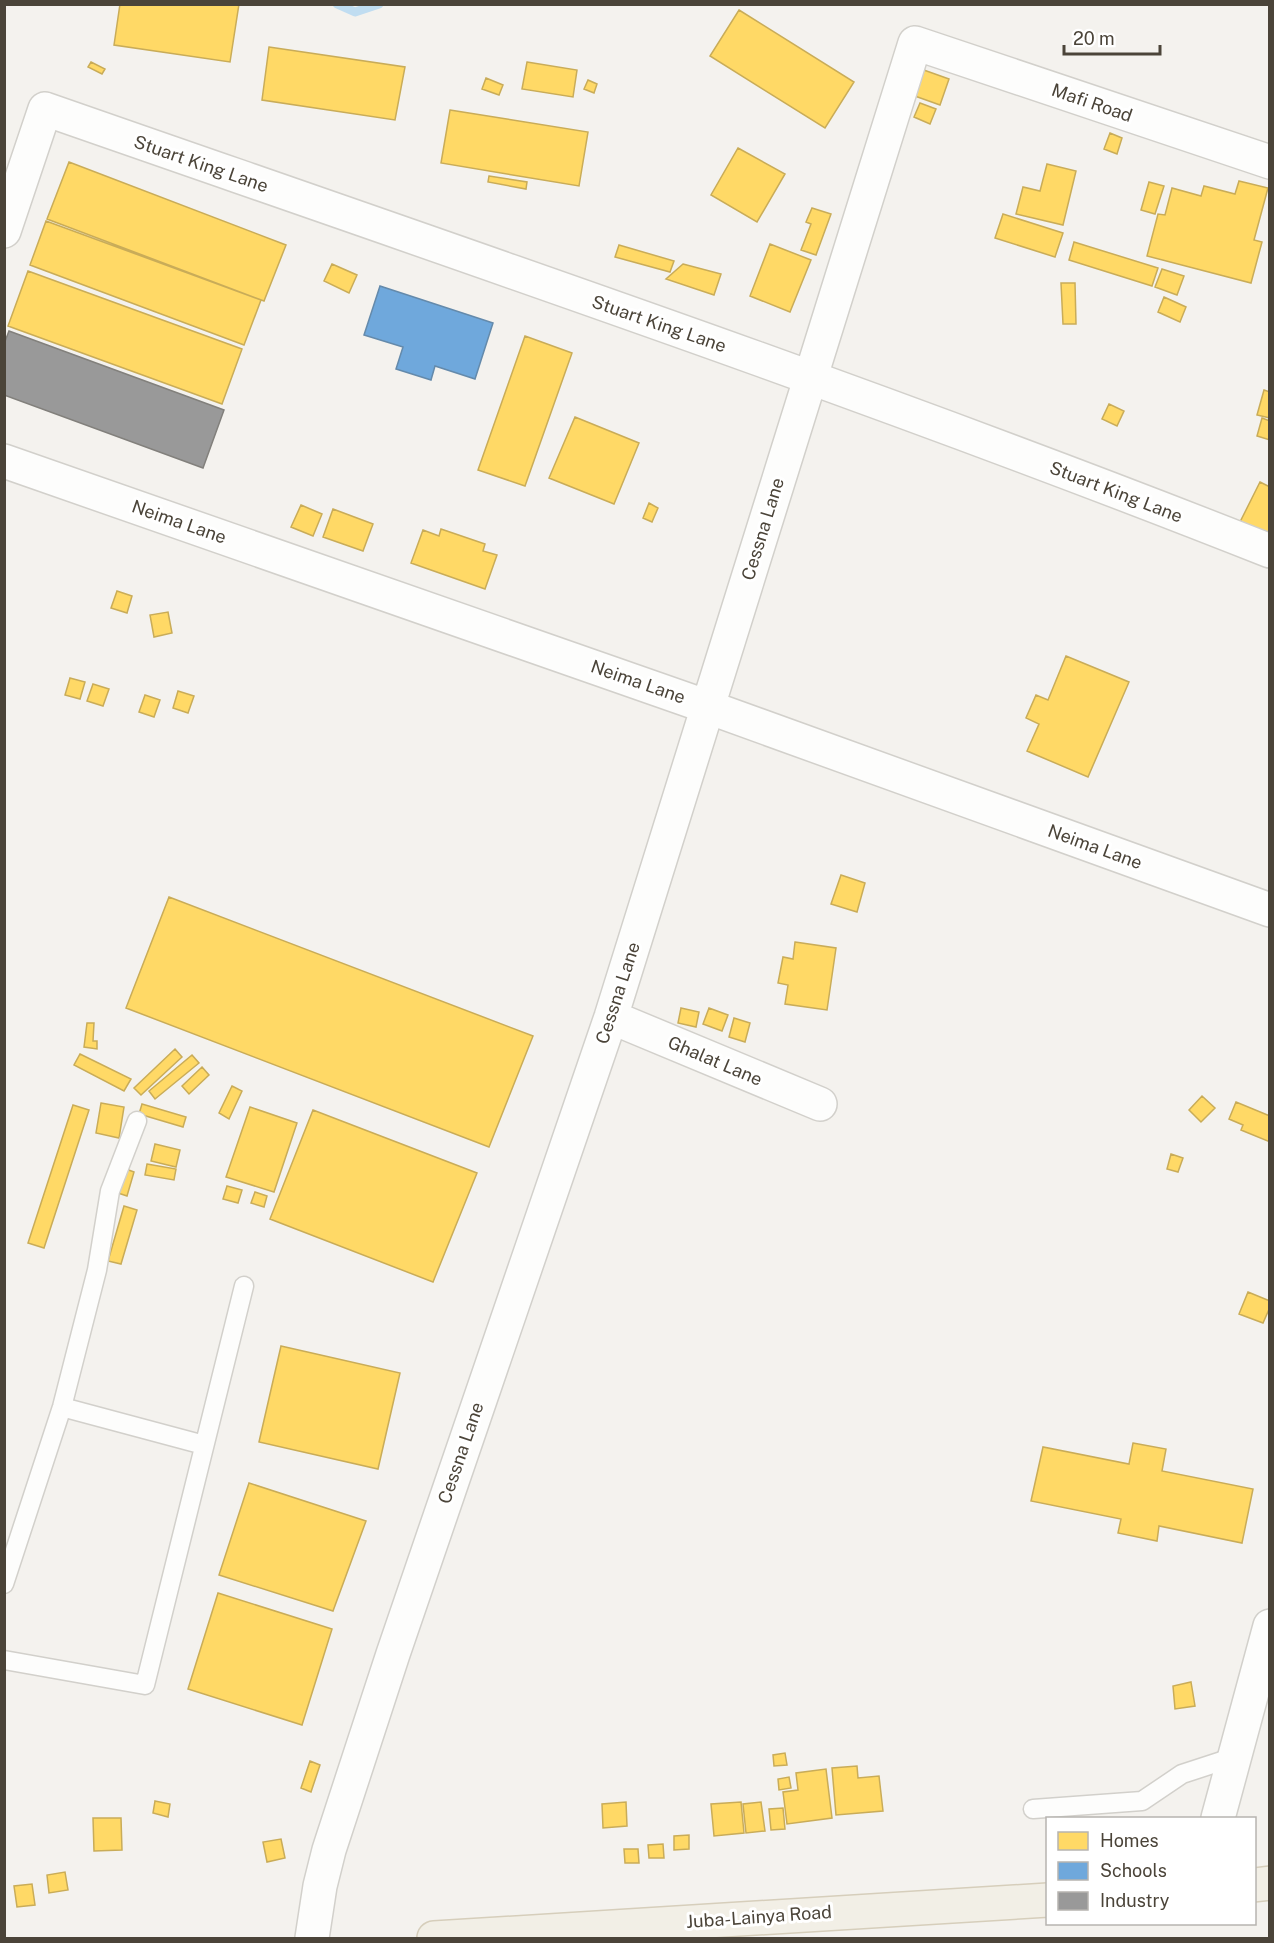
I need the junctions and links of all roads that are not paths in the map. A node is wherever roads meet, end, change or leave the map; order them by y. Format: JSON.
{"nodes":[{"id":1,"x":915,"y":43,"type":"joint"},
{"id":2,"x":1269,"y":162,"type":"edge"},
{"id":3,"x":4,"y":231,"type":"edge"},
{"id":4,"x":810,"y":377,"type":"junction"},
{"id":5,"x":4,"y":461,"type":"edge"},
{"id":6,"x":1269,"y":551,"type":"edge"},
{"id":7,"x":708,"y":707,"type":"junction"},
{"id":8,"x":1269,"y":910,"type":"edge"},
{"id":9,"x":611,"y":1017,"type":"junction"},
{"id":10,"x":820,"y":1104,"type":"dead end"},
{"id":11,"x":137,"y":1121,"type":"dead end"},
{"id":12,"x":244,"y":1286,"type":"dead end"},
{"id":13,"x":62,"y":1407,"type":"junction"},
{"id":14,"x":204,"y":1445,"type":"junction"},
{"id":15,"x":4,"y":1584,"type":"edge"},
{"id":16,"x":1269,"y":1626,"type":"edge"},
{"id":17,"x":4,"y":1659,"type":"edge"},
{"id":18,"x":1234,"y":1757,"type":"junction"},
{"id":19,"x":1033,"y":1809,"type":"dead end"},
{"id":20,"x":1218,"y":1817,"type":"edge"},
{"id":21,"x":1046,"y":1900,"type":"edge"},
{"id":22,"x":704,"y":1929,"type":"edge"},
{"id":23,"x":312,"y":1938,"type":"edge"},
{"id":24,"x":434,"y":1938,"type":"edge"}],
"edges":[{"from":1,"to":2,"type":"street","name":"Mafi Road"},
{"from":1,"to":4,"type":"street","name":"Cessna Lane"},
{"from":3,"to":4,"type":"street","name":"Stuart King Lane"},
{"from":4,"to":6,"type":"street","name":"Stuart King Lane"},
{"from":4,"to":7,"type":"street","name":"Cessna Lane"},
{"from":5,"to":7,"type":"street","name":"Neima Lane"},
{"from":7,"to":8,"type":"street","name":"Neima Lane"},
{"from":7,"to":9,"type":"street","name":"Cessna Lane"},
{"from":9,"to":10,"type":"street","name":"Ghalat Lane"},
{"from":9,"to":23,"type":"street","name":"Cessna Lane"},
{"from":11,"to":13,"type":"lane"},
{"from":12,"to":14,"type":"lane"},
{"from":13,"to":14,"type":"lane"},
{"from":13,"to":15,"type":"lane"},
{"from":14,"to":17,"type":"lane"},
{"from":16,"to":18,"type":"street"},
{"from":18,"to":19,"type":"lane"},
{"from":18,"to":20,"type":"street"},
{"from":21,"to":22,"type":"main road","name":"Juba-Lainya Road"},
{"from":22,"to":24,"type":"main road","name":"Juba-Lainya Road"}]}
